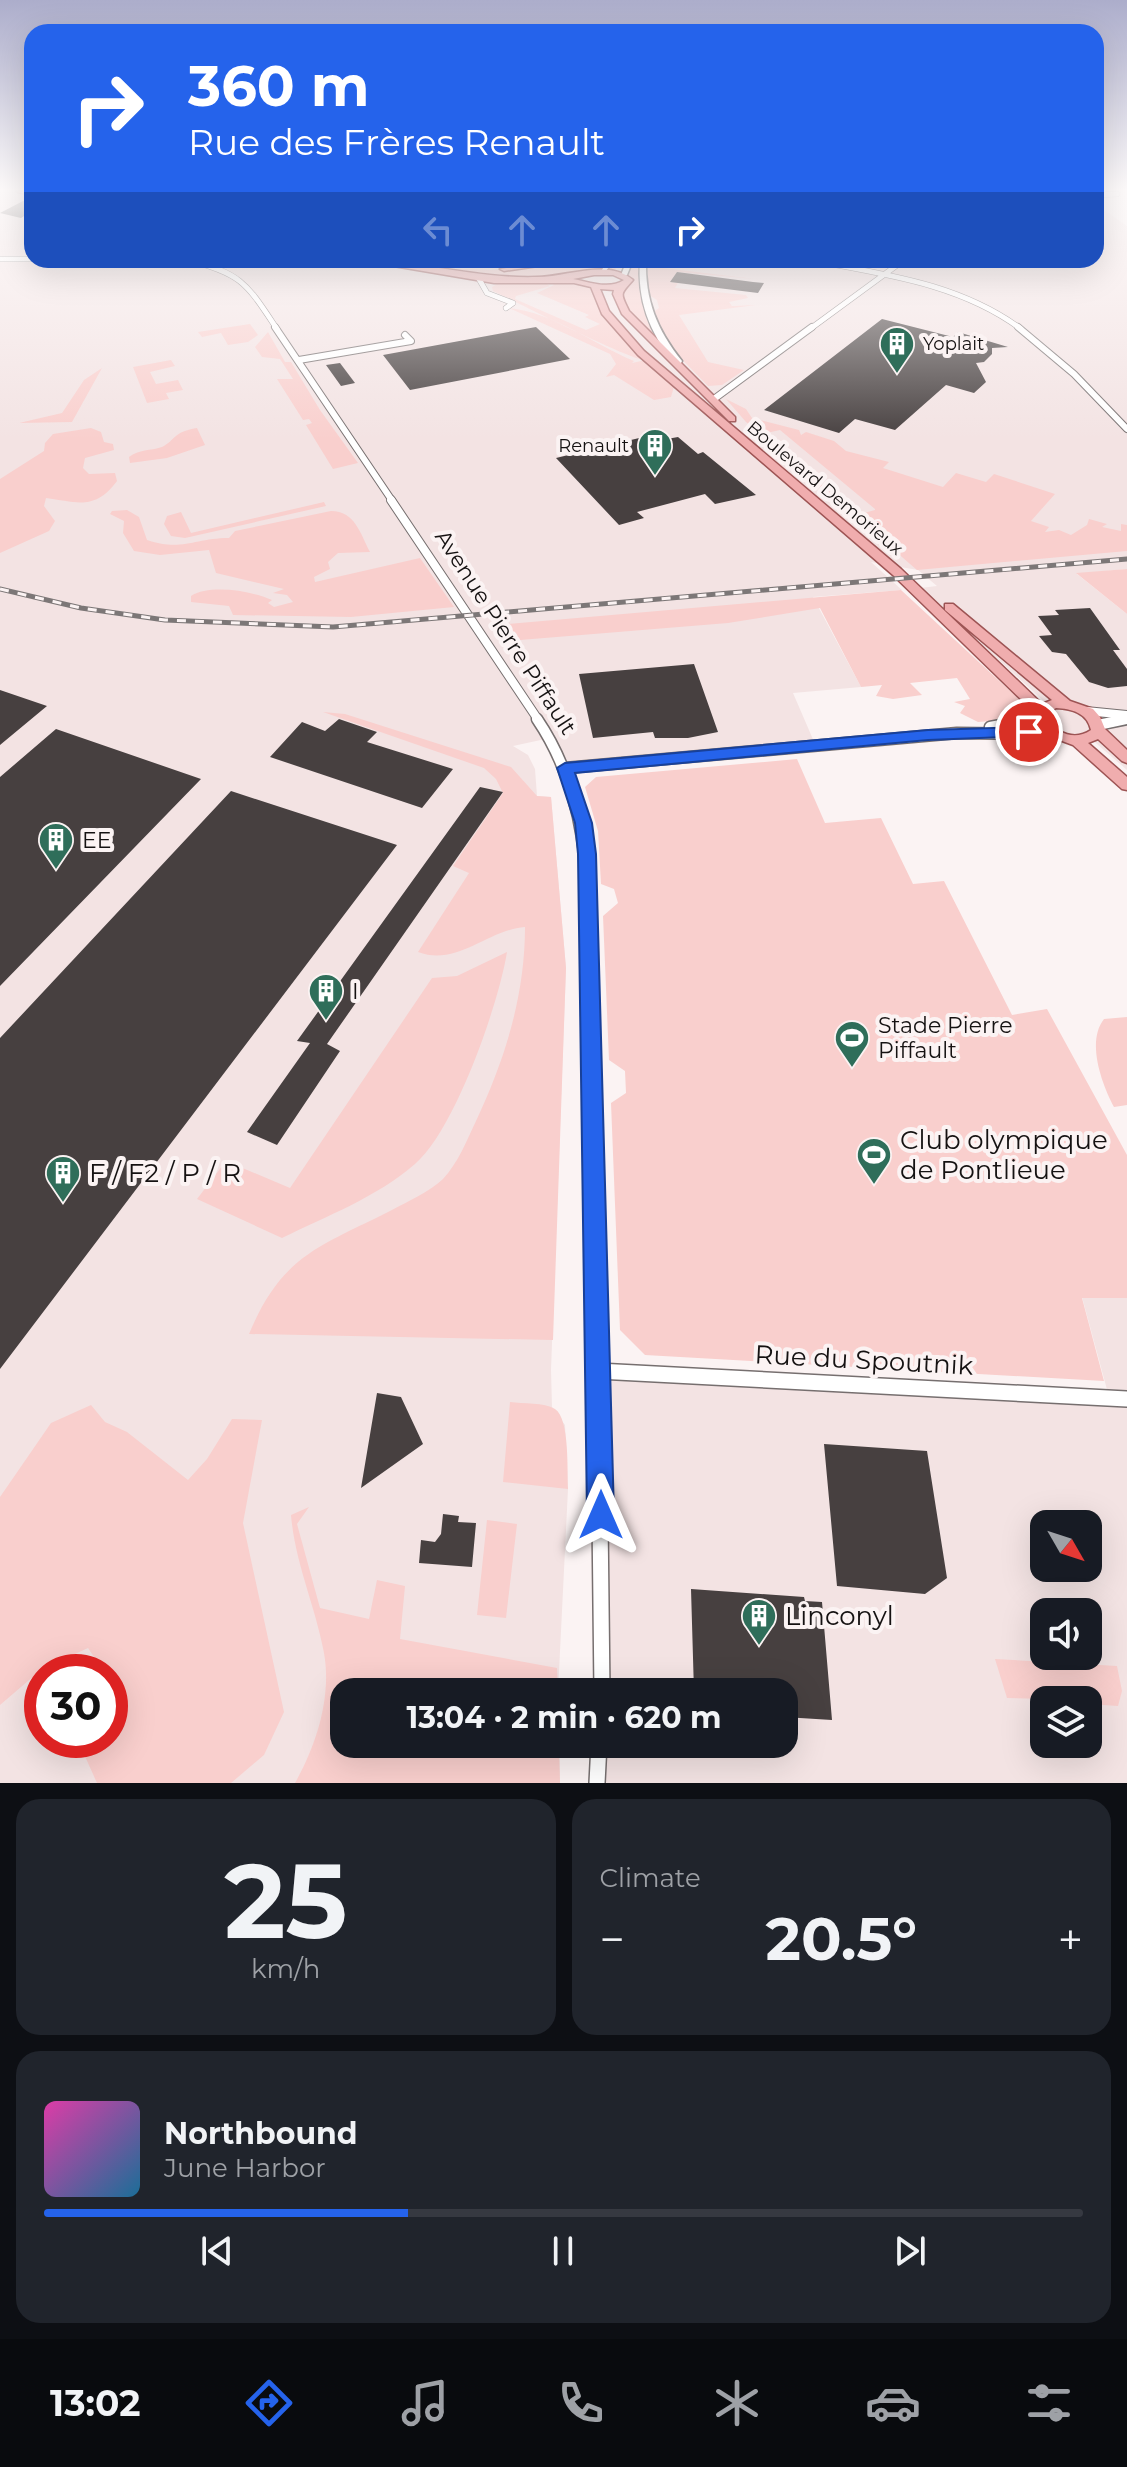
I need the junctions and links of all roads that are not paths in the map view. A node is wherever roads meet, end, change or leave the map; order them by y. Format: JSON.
{"nodes":[{"id":1,"x":230,"y":274,"type":"edge"},
{"id":2,"x":449,"y":274,"type":"edge"},
{"id":3,"x":474,"y":274,"type":"edge"},
{"id":4,"x":600,"y":274,"type":"edge"},
{"id":5,"x":618,"y":274,"type":"edge"},
{"id":6,"x":642,"y":274,"type":"edge"},
{"id":7,"x":883,"y":274,"type":"joint"},
{"id":8,"x":624,"y":275,"type":"joint"},
{"id":9,"x":479,"y":279,"type":"junction"},
{"id":10,"x":502,"y":281,"type":"junction"},
{"id":11,"x":591,"y":282,"type":"junction"},
{"id":12,"x":619,"y":287,"type":"junction"},
{"id":13,"x":500,"y":298,"type":"junction"},
{"id":14,"x":506,"y":308,"type":"dead end"},
{"id":15,"x":405,"y":335,"type":"dead end"},
{"id":16,"x":299,"y":360,"type":"junction"},
{"id":17,"x":723,"y":389,"type":"junction"},
{"id":18,"x":702,"y":390,"type":"junction"},
{"id":19,"x":714,"y":399,"type":"junction"},
{"id":20,"x":733,"y":420,"type":"junction"},
{"id":21,"x":1127,"y":429,"type":"edge"},
{"id":22,"x":1065,"y":704,"type":"junction"},
{"id":23,"x":1086,"y":711,"type":"junction"},
{"id":24,"x":1041,"y":714,"type":"junction"},
{"id":25,"x":1127,"y":717,"type":"edge"},
{"id":26,"x":1098,"y":728,"type":"junction"},
{"id":27,"x":957,"y":733,"type":"junction"},
{"id":28,"x":1054,"y":734,"type":"junction"},
{"id":29,"x":1076,"y":740,"type":"junction"},
{"id":30,"x":1127,"y":758,"type":"edge"},
{"id":31,"x":565,"y":768,"type":"junction"},
{"id":32,"x":1127,"y":785,"type":"edge"},
{"id":33,"x":598,"y":1371,"type":"junction"},
{"id":34,"x":1127,"y":1399,"type":"edge"},
{"id":35,"x":602,"y":1678,"type":"edge"},
{"id":36,"x":598,"y":1758,"type":"edge"},
{"id":37,"x":597,"y":1783,"type":"edge"}],
"edges":[{"from":1,"to":16,"type":"street","name":"Avenue Pierre Piffault"},
{"from":2,"to":9,"type":"main road"},
{"from":3,"to":11,"type":"main road"},
{"from":4,"to":11,"type":"main road"},
{"from":5,"to":8,"type":"main road"},
{"from":6,"to":18,"type":"main road"},
{"from":7,"to":17,"type":"street"},
{"from":7,"to":21,"type":"street"},
{"from":8,"to":12,"type":"main road"},
{"from":9,"to":10,"type":"main road"},
{"from":9,"to":13,"type":"street"},
{"from":10,"to":11,"type":"main road"},
{"from":10,"to":13,"type":"street"},
{"from":11,"to":12,"type":"main road"},
{"from":11,"to":24,"type":"main road","name":"Boulevard Demorieux"},
{"from":12,"to":18,"type":"main road","name":"Boulevard Demorieux"},
{"from":13,"to":14,"type":"street"},
{"from":15,"to":16,"type":"street"},
{"from":16,"to":31,"type":"street","name":"Avenue Pierre Piffault"},
{"from":17,"to":18,"type":"street"},
{"from":17,"to":19,"type":"street"},
{"from":18,"to":19,"type":"main road"},
{"from":18,"to":20,"type":"main road","name":"Boulevard Demorieux"},
{"from":19,"to":20,"type":"main road"},
{"from":20,"to":22,"type":"main road","name":"Boulevard Demorieux"},
{"from":22,"to":23,"type":"main road","name":"Boulevard Demorieux"},
{"from":22,"to":24,"type":"main road"},
{"from":23,"to":25,"type":"street"},
{"from":23,"to":26,"type":"main road"},
{"from":24,"to":27,"type":"street"},
{"from":24,"to":28,"type":"main road","name":"Boulevard Demorieux"},
{"from":25,"to":26,"type":"street"},
{"from":26,"to":29,"type":"main road"},
{"from":26,"to":30,"type":"main road"},
{"from":27,"to":28,"type":"street"},
{"from":27,"to":31,"type":"street"},
{"from":28,"to":29,"type":"main road"},
{"from":29,"to":32,"type":"main road"},
{"from":31,"to":33,"type":"street","name":"Avenue Pierre Piffault"},
{"from":33,"to":34,"type":"street","name":"Rue du Spoutnik"},
{"from":33,"to":35,"type":"street","name":"Avenue Pierre Piffault"},
{"from":36,"to":37,"type":"street"}]}
